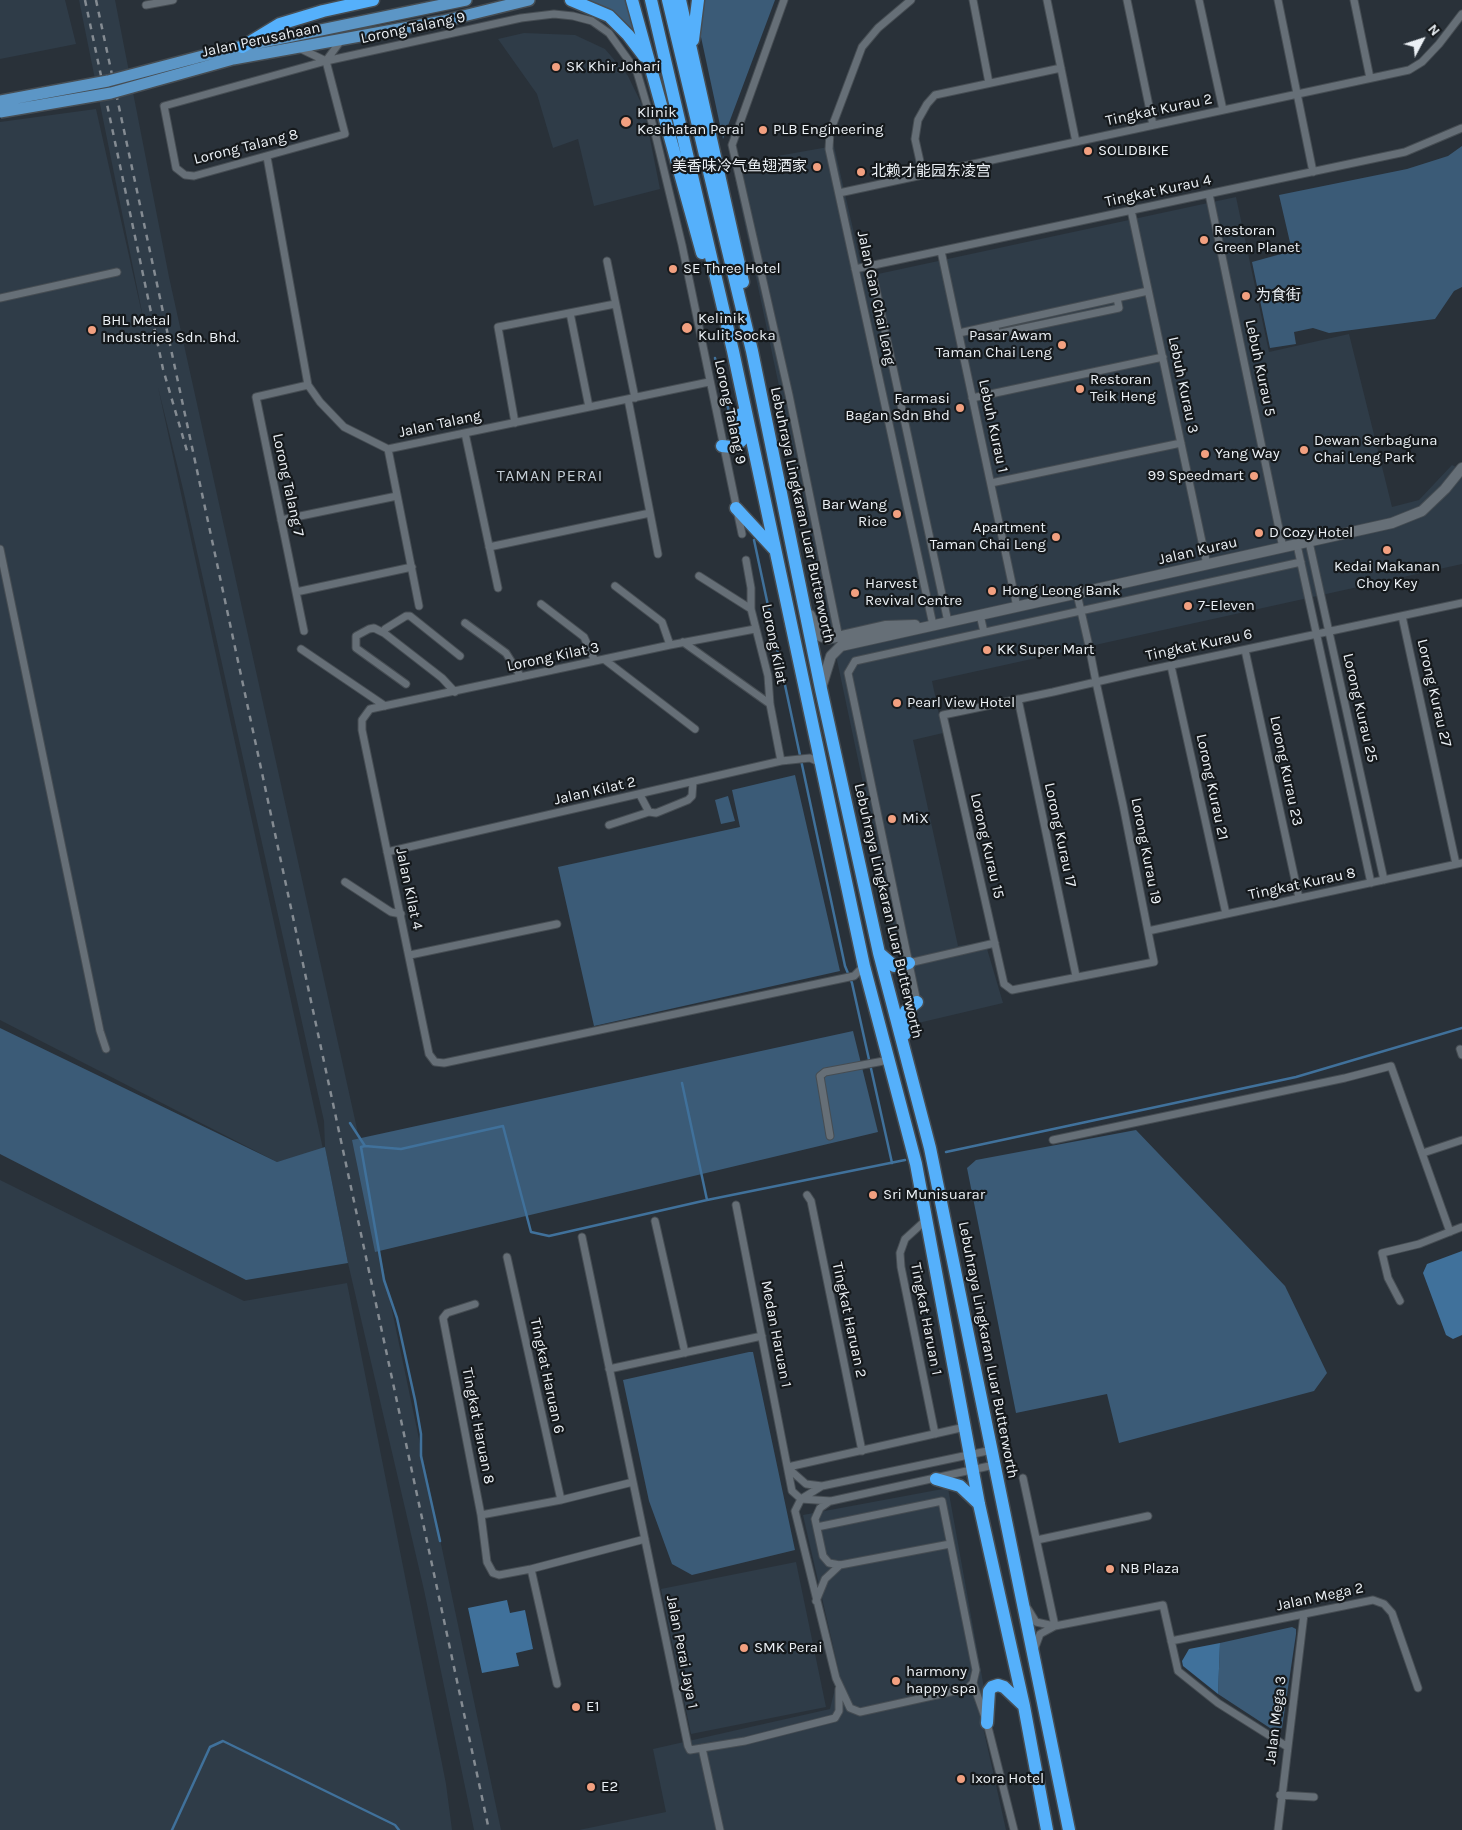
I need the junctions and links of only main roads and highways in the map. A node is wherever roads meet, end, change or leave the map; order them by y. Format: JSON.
{"nodes":[{"id":1,"x":373,"y":0,"type":"edge"},
{"id":2,"x":466,"y":0,"type":"edge"},
{"id":3,"x":529,"y":0,"type":"edge"},
{"id":4,"x":571,"y":0,"type":"edge"},
{"id":5,"x":632,"y":0,"type":"edge"},
{"id":6,"x":651,"y":0,"type":"edge"},
{"id":7,"x":668,"y":0,"type":"edge"},
{"id":8,"x":680,"y":0,"type":"edge"},
{"id":9,"x":698,"y":0,"type":"edge"},
{"id":10,"x":341,"y":32,"type":"junction"},
{"id":11,"x":242,"y":46,"type":"junction"},
{"id":12,"x":692,"y":47,"type":"junction"},
{"id":13,"x":231,"y":54,"type":"junction"},
{"id":14,"x":648,"y":62,"type":"junction"},
{"id":15,"x":0,"y":100,"type":"edge"},
{"id":16,"x":0,"y":112,"type":"edge"},
{"id":17,"x":733,"y":351,"type":"junction"},
{"id":18,"x":752,"y":351,"type":"junction"},
{"id":19,"x":741,"y":390,"type":"junction"},
{"id":20,"x":722,"y":446,"type":"road end"},
{"id":21,"x":736,"y":508,"type":"road end"},
{"id":22,"x":775,"y":551,"type":"junction"},
{"id":23,"x":879,"y":953,"type":"junction"},
{"id":24,"x":908,"y":963,"type":"road end"},
{"id":25,"x":917,"y":1002,"type":"road end"},
{"id":26,"x":909,"y":1066,"type":"junction"},
{"id":27,"x":936,"y":1479,"type":"road end"},
{"id":28,"x":979,"y":1504,"type":"junction"},
{"id":29,"x":1024,"y":1706,"type":"junction"},
{"id":30,"x":987,"y":1722,"type":"road end"},
{"id":31,"x":1047,"y":1830,"type":"edge"},
{"id":32,"x":1071,"y":1830,"type":"edge"}],
"edges":[{"from":1,"to":11,"type":"highway"},
{"from":2,"to":10,"type":"main road","name":"Jalan Perusahaan"},
{"from":3,"to":10,"type":"main road","name":"Jalan Perusahaan"},
{"from":4,"to":14,"type":"highway"},
{"from":5,"to":14,"type":"highway"},
{"from":6,"to":17,"type":"highway"},
{"from":7,"to":18,"type":"highway","name":"Lebuhraya Lingkaran Luar Butterworth"},
{"from":8,"to":12,"type":"highway"},
{"from":9,"to":12,"type":"highway"},
{"from":10,"to":11,"type":"main road","name":"Jalan Perusahaan"},
{"from":10,"to":13,"type":"main road","name":"Jalan Perusahaan"},
{"from":11,"to":13,"type":"main road","name":"Jalan Perusahaan"},
{"from":12,"to":18,"type":"highway"},
{"from":13,"to":15,"type":"main road","name":"Jalan Perusahaan","bridge":true},
{"from":13,"to":16,"type":"main road","name":"Jalan Perusahaan","bridge":true},
{"from":14,"to":17,"type":"highway"},
{"from":17,"to":19,"type":"highway"},
{"from":18,"to":23,"type":"highway","name":"Lebuhraya Lingkaran Luar Butterworth"},
{"from":19,"to":20,"type":"highway"},
{"from":19,"to":22,"type":"highway"},
{"from":21,"to":22,"type":"highway"},
{"from":22,"to":28,"type":"highway"},
{"from":23,"to":24,"type":"highway"},
{"from":23,"to":26,"type":"highway","name":"Lebuhraya Lingkaran Luar Butterworth"},
{"from":25,"to":26,"type":"highway"},
{"from":26,"to":32,"type":"highway","name":"Lebuhraya Lingkaran Luar Butterworth"},
{"from":27,"to":28,"type":"highway"},
{"from":28,"to":29,"type":"highway"},
{"from":29,"to":30,"type":"highway"},
{"from":29,"to":31,"type":"highway"}]}
